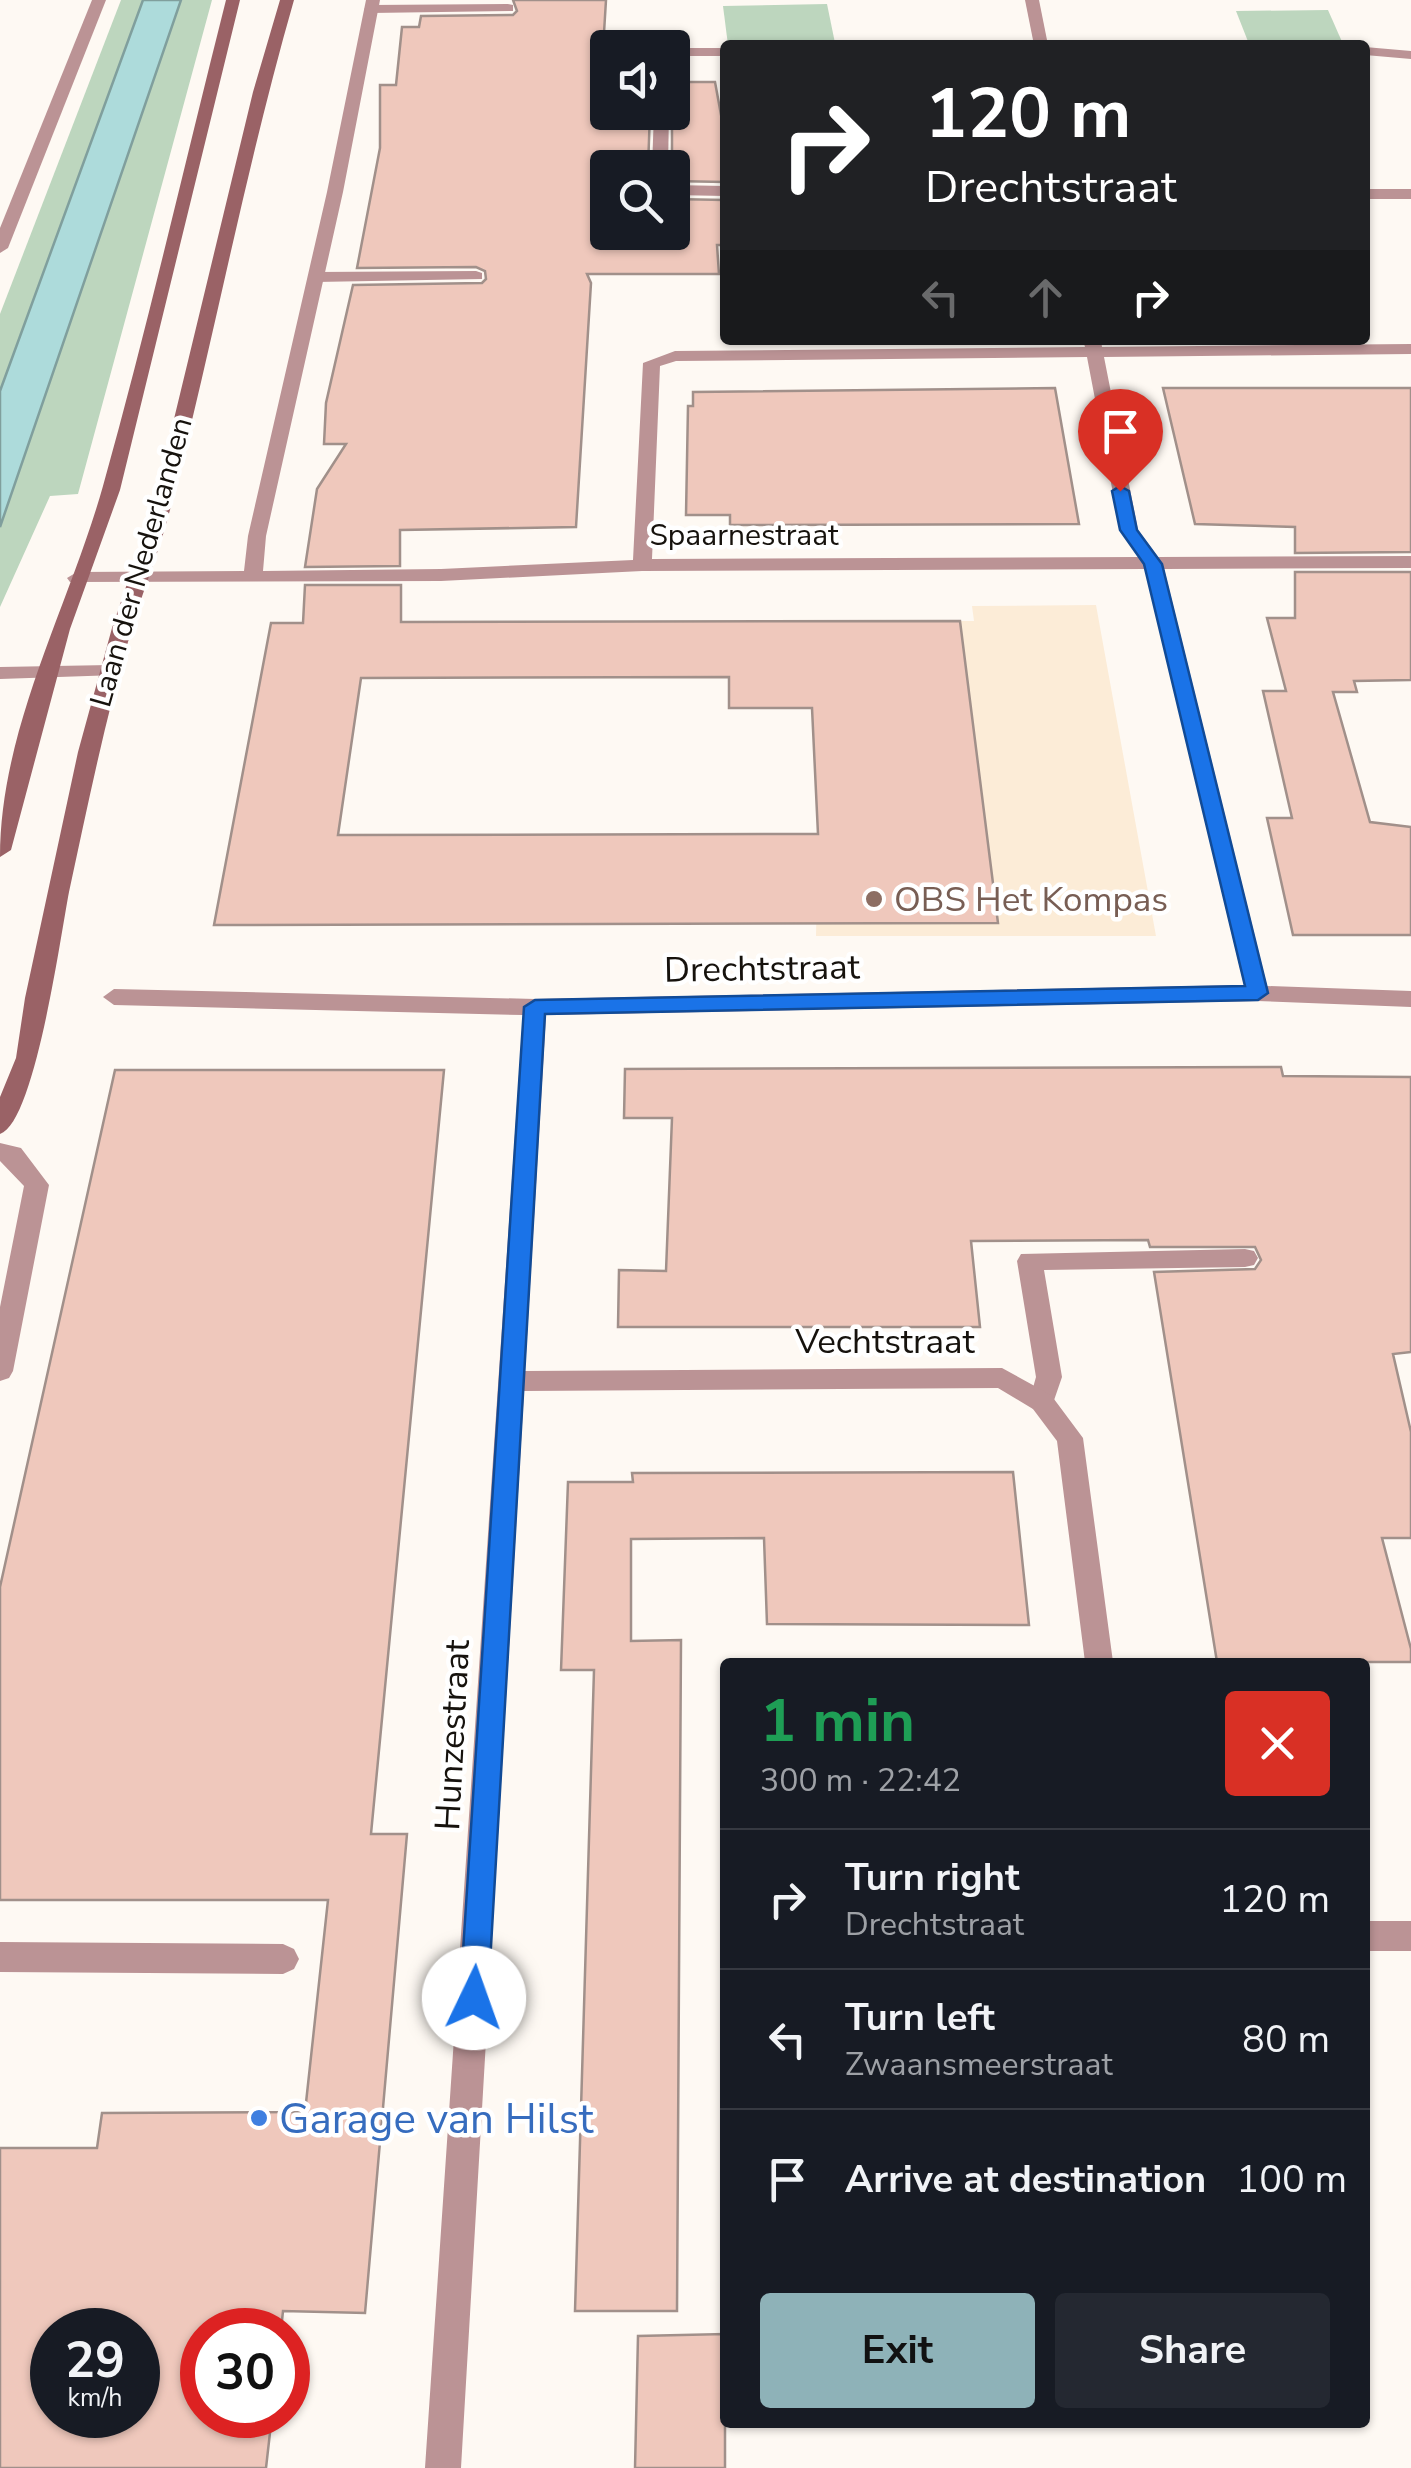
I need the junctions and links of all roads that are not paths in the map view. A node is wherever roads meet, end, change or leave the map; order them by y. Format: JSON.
{"nodes":[{"id":1,"x":98,"y":0,"type":"edge"},
{"id":2,"x":232,"y":0,"type":"edge"},
{"id":3,"x":287,"y":0,"type":"edge"},
{"id":4,"x":1032,"y":0,"type":"edge"},
{"id":5,"x":372,"y":4,"type":"edge"},
{"id":6,"x":508,"y":8,"type":"dead end"},
{"id":7,"x":1040,"y":40,"type":"edge"},
{"id":8,"x":1370,"y":51,"type":"edge"},
{"id":9,"x":690,"y":52,"type":"edge"},
{"id":10,"x":720,"y":52,"type":"edge"},
{"id":11,"x":1411,"y":55,"type":"edge"},
{"id":12,"x":690,"y":190,"type":"edge"},
{"id":13,"x":720,"y":190,"type":"edge"},
{"id":14,"x":1370,"y":194,"type":"edge"},
{"id":15,"x":1411,"y":194,"type":"edge"},
{"id":16,"x":0,"y":248,"type":"edge"},
{"id":17,"x":316,"y":276,"type":"junction"},
{"id":18,"x":476,"y":276,"type":"dead end"},
{"id":19,"x":1093,"y":347,"type":"edge"},
{"id":20,"x":1411,"y":348,"type":"edge"},
{"id":21,"x":1411,"y":562,"type":"edge"},
{"id":22,"x":1153,"y":564,"type":"junction"},
{"id":23,"x":642,"y":565,"type":"junction"},
{"id":24,"x":141,"y":577,"type":"junction"},
{"id":25,"x":253,"y":577,"type":"junction"},
{"id":26,"x":78,"y":578,"type":"junction"},
{"id":27,"x":110,"y":671,"type":"junction"},
{"id":28,"x":51,"y":672,"type":"junction"},
{"id":29,"x":0,"y":674,"type":"edge"},
{"id":30,"x":0,"y":850,"type":"edge"},
{"id":31,"x":1258,"y":993,"type":"junction"},
{"id":32,"x":114,"y":997,"type":"dead end"},
{"id":33,"x":1411,"y":999,"type":"edge"},
{"id":34,"x":535,"y":1007,"type":"junction"},
{"id":35,"x":0,"y":1125,"type":"edge"},
{"id":36,"x":0,"y":1152,"type":"edge"},
{"id":37,"x":1245,"y":1258,"type":"dead end"},
{"id":38,"x":0,"y":1370,"type":"edge"},
{"id":39,"x":510,"y":1381,"type":"junction"},
{"id":40,"x":1042,"y":1402,"type":"junction"},
{"id":41,"x":1098,"y":1658,"type":"edge"},
{"id":42,"x":1370,"y":1936,"type":"edge"},
{"id":43,"x":1411,"y":1936,"type":"edge"},
{"id":44,"x":0,"y":1957,"type":"edge"},
{"id":45,"x":282,"y":1959,"type":"dead end"},
{"id":46,"x":443,"y":2468,"type":"edge"}],
"edges":[{"from":1,"to":16,"type":"street"},
{"from":2,"to":26,"type":"main road","name":"Laan der Nederlanden"},
{"from":3,"to":24,"type":"main road","name":"Laan der Nederlanden"},
{"from":4,"to":7,"type":"street"},
{"from":5,"to":6,"type":"street"},
{"from":5,"to":17,"type":"street"},
{"from":8,"to":11,"type":"street"},
{"from":9,"to":10,"type":"street"},
{"from":12,"to":13,"type":"street"},
{"from":14,"to":15,"type":"street"},
{"from":17,"to":18,"type":"street"},
{"from":17,"to":25,"type":"street"},
{"from":19,"to":20,"type":"street"},
{"from":19,"to":22,"type":"street"},
{"from":19,"to":23,"type":"street"},
{"from":21,"to":22,"type":"street","name":"Spaarnestraat"},
{"from":22,"to":23,"type":"street","name":"Spaarnestraat"},
{"from":22,"to":31,"type":"street"},
{"from":23,"to":25,"type":"street","name":"Spaarnestraat"},
{"from":24,"to":25,"type":"street","name":"Spaarnestraat"},
{"from":24,"to":26,"type":"street","name":"Spaarnestraat"},
{"from":24,"to":27,"type":"main road","name":"Laan der Nederlanden"},
{"from":26,"to":28,"type":"main road","name":"Laan der Nederlanden"},
{"from":27,"to":28,"type":"street"},
{"from":27,"to":35,"type":"main road","name":"Laan der Nederlanden"},
{"from":28,"to":29,"type":"street"},
{"from":28,"to":30,"type":"main road","name":"Laan der Nederlanden"},
{"from":31,"to":33,"type":"street","name":"Drechtstraat"},
{"from":31,"to":34,"type":"street","name":"Drechtstraat"},
{"from":32,"to":34,"type":"street","name":"Drechtstraat"},
{"from":34,"to":39,"type":"street","name":"Hunzestraat"},
{"from":36,"to":38,"type":"street"},
{"from":37,"to":40,"type":"street"},
{"from":39,"to":40,"type":"street","name":"Vechtstraat"},
{"from":39,"to":46,"type":"street","name":"Hunzestraat"},
{"from":40,"to":41,"type":"street","name":"Vechtstraat"},
{"from":42,"to":43,"type":"street"},
{"from":44,"to":45,"type":"street"}]}
